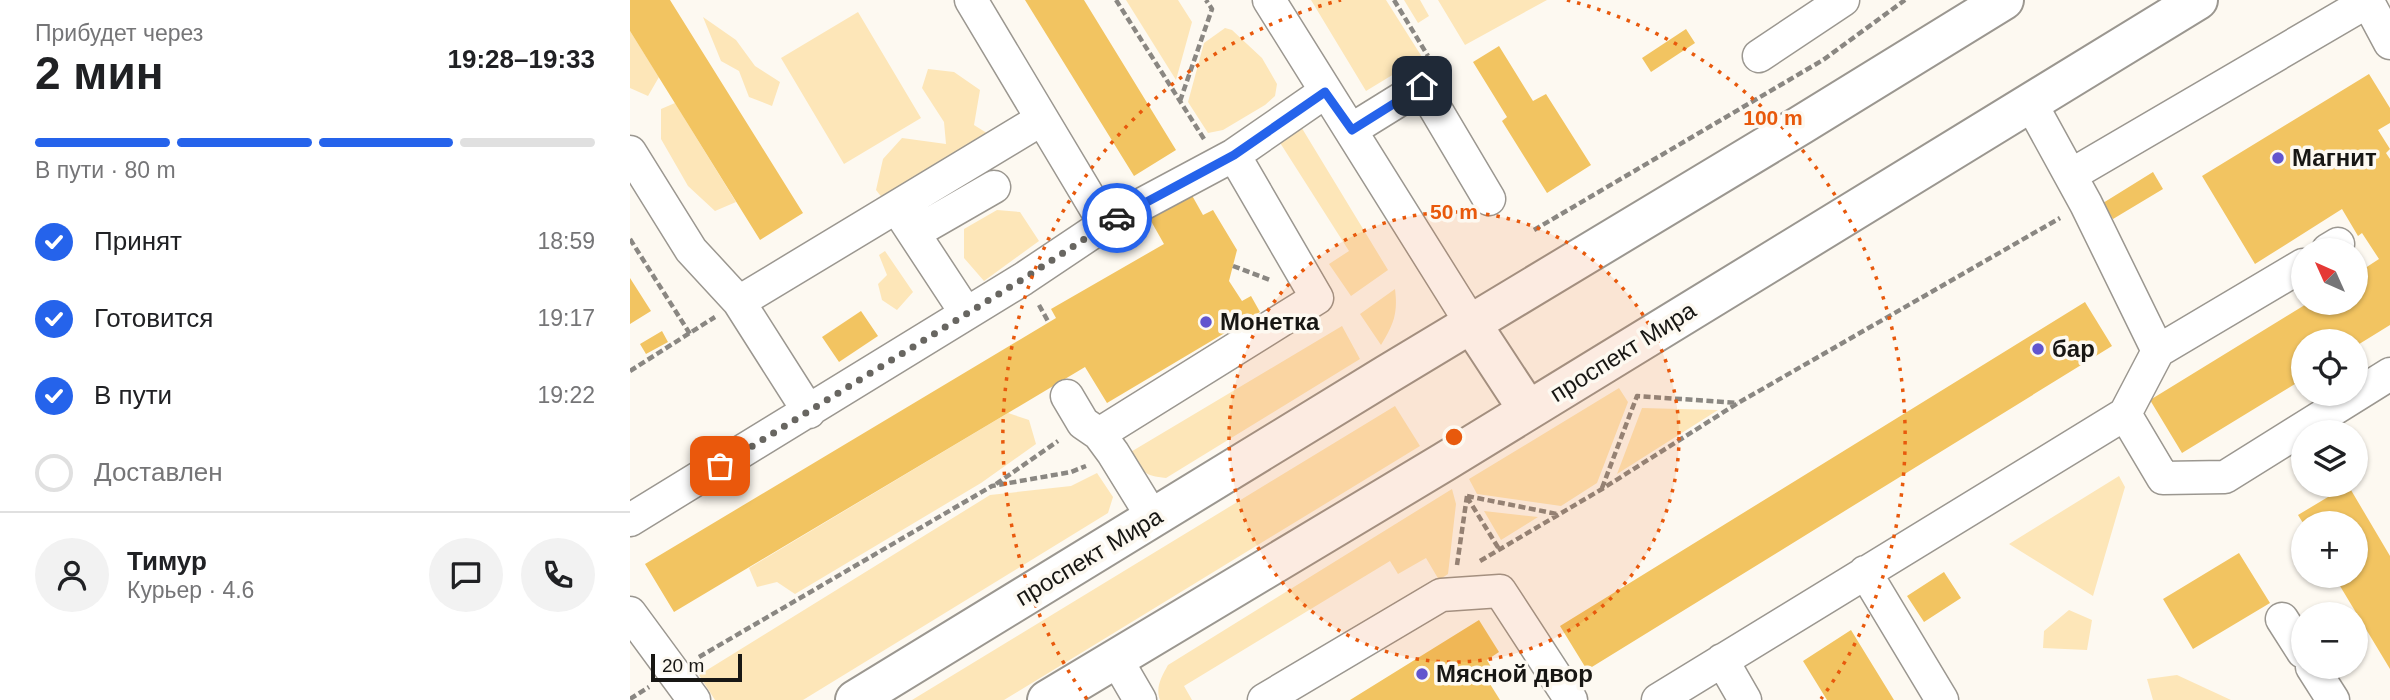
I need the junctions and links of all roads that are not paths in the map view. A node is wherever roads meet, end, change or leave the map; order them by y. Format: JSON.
{"nodes":[{"id":1,"x":971,"y":0,"type":"edge"},
{"id":2,"x":1269,"y":0,"type":"edge"},
{"id":3,"x":1843,"y":0,"type":"edge"},
{"id":4,"x":2004,"y":0,"type":"edge"},
{"id":5,"x":2198,"y":0,"type":"edge"},
{"id":6,"x":2367,"y":1,"type":"edge"},
{"id":7,"x":2390,"y":43,"type":"edge"},
{"id":8,"x":1759,"y":56,"type":"dead end"},
{"id":9,"x":1325,"y":92,"type":"junction"},
{"id":10,"x":2030,"y":102,"type":"junction"},
{"id":11,"x":1042,"y":119,"type":"junction"},
{"id":12,"x":1352,"y":130,"type":"junction"},
{"id":13,"x":630,"y":152,"type":"edge"},
{"id":14,"x":1227,"y":159,"type":"junction"},
{"id":15,"x":2071,"y":175,"type":"junction"},
{"id":16,"x":994,"y":187,"type":"dead end"},
{"id":17,"x":1489,"y":199,"type":"dead end"},
{"id":18,"x":905,"y":221,"type":"junction"},
{"id":19,"x":1105,"y":224,"type":"junction"},
{"id":20,"x":2291,"y":272,"type":"edge"},
{"id":21,"x":739,"y":302,"type":"junction"},
{"id":22,"x":966,"y":313,"type":"junction"},
{"id":23,"x":1471,"y":323,"type":"junction"},
{"id":24,"x":2158,"y":351,"type":"junction"},
{"id":25,"x":2390,"y":374,"type":"edge"},
{"id":26,"x":1066,"y":396,"type":"dead end"},
{"id":27,"x":1528,"y":410,"type":"junction"},
{"id":28,"x":809,"y":412,"type":"junction"},
{"id":29,"x":2125,"y":414,"type":"junction"},
{"id":30,"x":1099,"y":437,"type":"junction"},
{"id":31,"x":1153,"y":518,"type":"junction"},
{"id":32,"x":630,"y":520,"type":"edge"},
{"id":33,"x":1865,"y":572,"type":"junction"},
{"id":34,"x":630,"y":613,"type":"edge"},
{"id":35,"x":2282,"y":619,"type":"dead end"},
{"id":36,"x":2291,"y":633,"type":"edge"},
{"id":37,"x":1115,"y":657,"type":"junction"},
{"id":38,"x":1722,"y":660,"type":"junction"},
{"id":39,"x":2320,"y":679,"type":"edge"},
{"id":40,"x":694,"y":700,"type":"edge"},
{"id":41,"x":855,"y":700,"type":"edge"},
{"id":42,"x":1047,"y":700,"type":"edge"},
{"id":43,"x":1140,"y":700,"type":"edge"},
{"id":44,"x":1264,"y":700,"type":"edge"},
{"id":45,"x":1571,"y":700,"type":"edge"},
{"id":46,"x":1658,"y":700,"type":"edge"},
{"id":47,"x":1745,"y":700,"type":"edge"},
{"id":48,"x":1942,"y":700,"type":"edge"},
{"id":49,"x":2333,"y":700,"type":"edge"}],
"edges":[{"from":1,"to":11,"type":"street"},
{"from":2,"to":9,"type":"street"},
{"from":3,"to":8,"type":"street"},
{"from":4,"to":23,"type":"main road","name":"проспект Мира"},
{"from":5,"to":10,"type":"main road","name":"проспект Мира"},
{"from":6,"to":7,"type":"street"},
{"from":6,"to":15,"type":"street"},
{"from":9,"to":12,"type":"street"},
{"from":9,"to":14,"type":"street"},
{"from":10,"to":15,"type":"street"},
{"from":10,"to":27,"type":"main road","name":"проспект Мира"},
{"from":11,"to":18,"type":"street"},
{"from":11,"to":19,"type":"street"},
{"from":12,"to":17,"type":"street"},
{"from":12,"to":23,"type":"street"},
{"from":13,"to":21,"type":"street"},
{"from":14,"to":19,"type":"street"},
{"from":14,"to":30,"type":"street"},
{"from":15,"to":24,"type":"street"},
{"from":16,"to":18,"type":"street"},
{"from":18,"to":21,"type":"street"},
{"from":18,"to":22,"type":"street"},
{"from":19,"to":22,"type":"street"},
{"from":20,"to":24,"type":"street"},
{"from":21,"to":28,"type":"street"},
{"from":22,"to":28,"type":"street"},
{"from":23,"to":27,"type":"main road"},
{"from":23,"to":31,"type":"main road","name":"проспект Мира"},
{"from":24,"to":29,"type":"street"},
{"from":25,"to":29,"type":"street"},
{"from":26,"to":30,"type":"street"},
{"from":27,"to":37,"type":"main road","name":"проспект Мира"},
{"from":28,"to":32,"type":"street"},
{"from":29,"to":33,"type":"street"},
{"from":30,"to":31,"type":"street"},
{"from":31,"to":41,"type":"main road","name":"проспект Мира"},
{"from":33,"to":38,"type":"street"},
{"from":33,"to":48,"type":"street"},
{"from":34,"to":40,"type":"street"},
{"from":35,"to":36,"type":"street"},
{"from":37,"to":42,"type":"main road","name":"проспект Мира"},
{"from":37,"to":43,"type":"street"},
{"from":38,"to":46,"type":"street"},
{"from":38,"to":47,"type":"street"},
{"from":39,"to":49,"type":"street"},
{"from":44,"to":45,"type":"street"}]}
